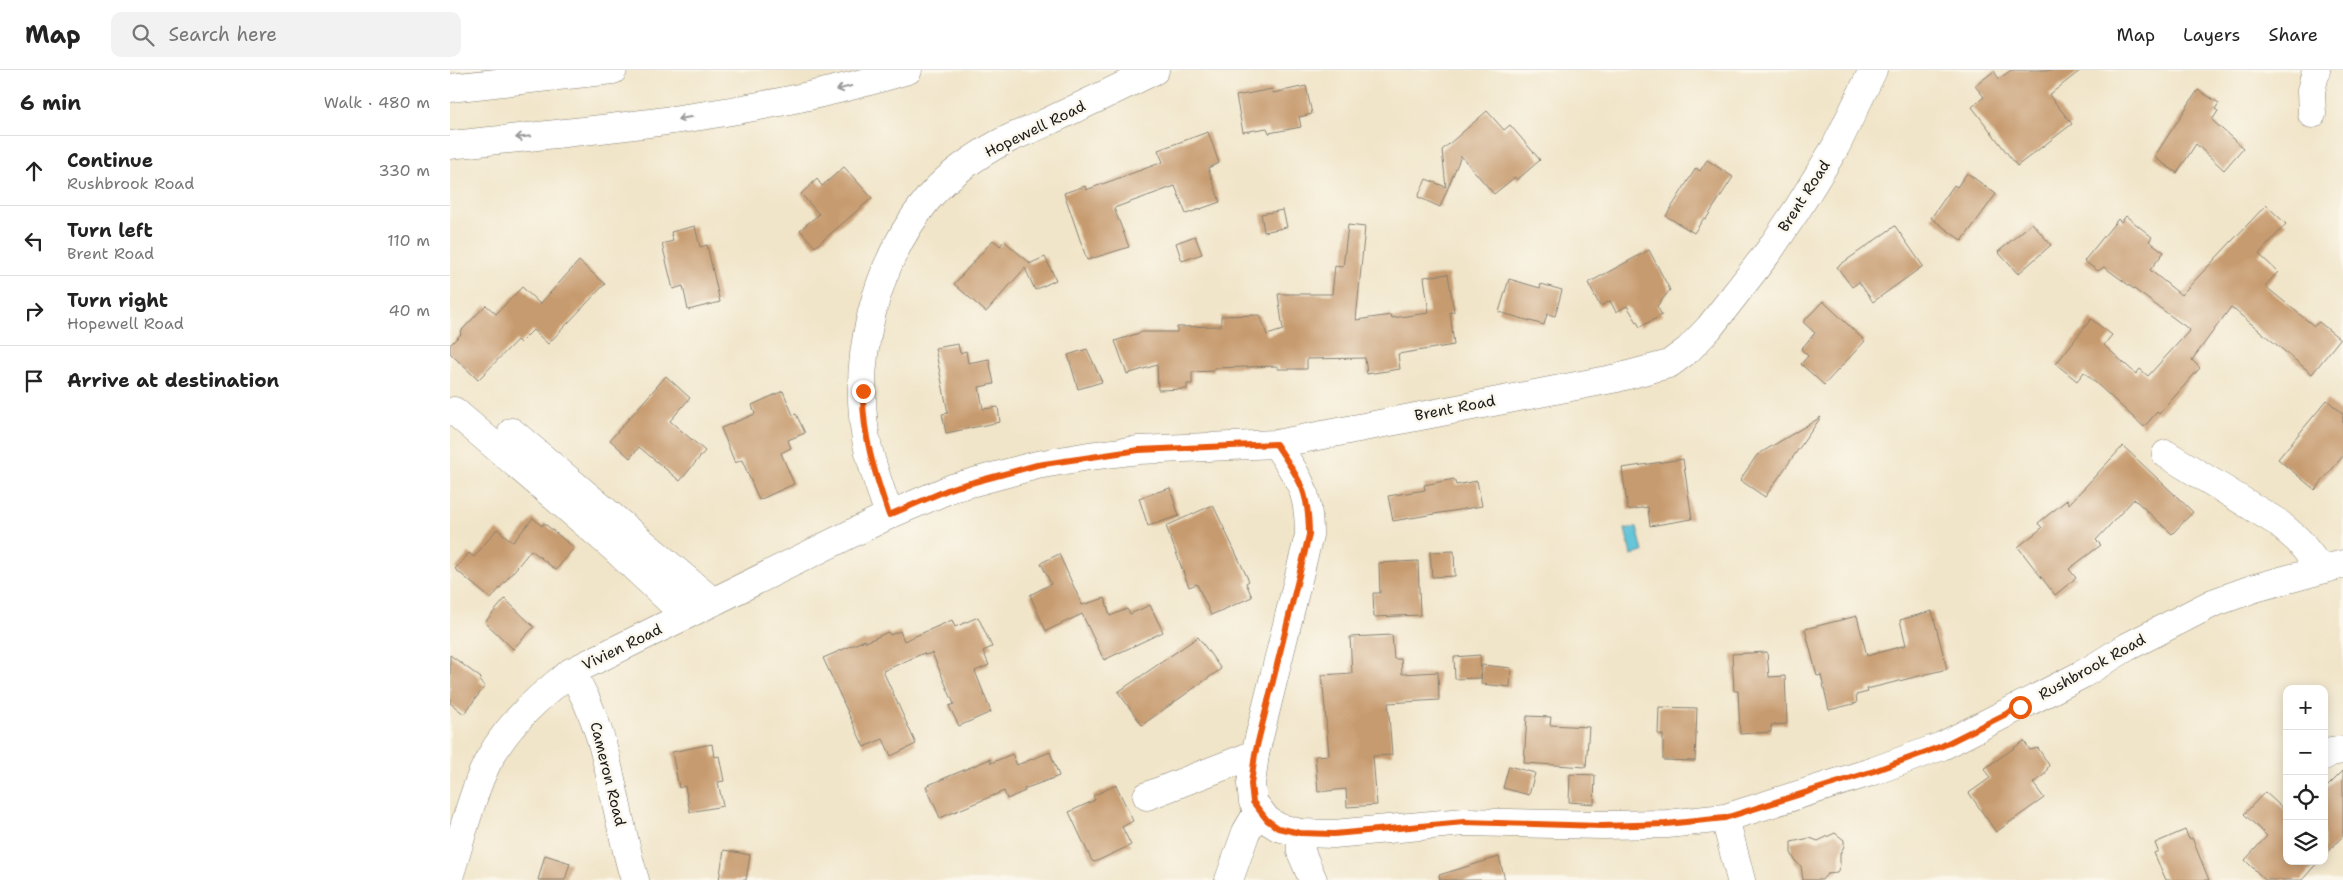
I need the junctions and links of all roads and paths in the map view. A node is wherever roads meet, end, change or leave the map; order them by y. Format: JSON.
{"nodes":[{"id":1,"x":613,"y":70,"type":"edge"},
{"id":2,"x":908,"y":70,"type":"edge"},
{"id":3,"x":1155,"y":70,"type":"edge"},
{"id":4,"x":1873,"y":70,"type":"edge"},
{"id":5,"x":2316,"y":70,"type":"edge"},
{"id":6,"x":450,"y":88,"type":"edge"},
{"id":7,"x":2312,"y":114,"type":"dead end"},
{"id":8,"x":450,"y":145,"type":"edge"},
{"id":9,"x":454,"y":411,"type":"dead end"},
{"id":10,"x":512,"y":432,"type":"dead end"},
{"id":11,"x":1276,"y":444,"type":"junction"},
{"id":12,"x":2166,"y":454,"type":"dead end"},
{"id":13,"x":889,"y":515,"type":"junction"},
{"id":14,"x":2332,"y":566,"type":"edge"},
{"id":15,"x":713,"y":602,"type":"junction"},
{"id":16,"x":686,"y":616,"type":"junction"},
{"id":17,"x":572,"y":672,"type":"junction"},
{"id":18,"x":2343,"y":750,"type":"edge"},
{"id":19,"x":1255,"y":754,"type":"junction"},
{"id":20,"x":2328,"y":754,"type":"edge"},
{"id":21,"x":1147,"y":796,"type":"dead end"},
{"id":22,"x":1259,"y":810,"type":"junction"},
{"id":23,"x":1725,"y":818,"type":"junction"},
{"id":24,"x":1300,"y":833,"type":"junction"},
{"id":25,"x":450,"y":874,"type":"edge"},
{"id":26,"x":635,"y":880,"type":"edge"},
{"id":27,"x":1228,"y":880,"type":"edge"},
{"id":28,"x":1313,"y":880,"type":"edge"},
{"id":29,"x":1741,"y":880,"type":"edge"}],
"edges":[{"from":1,"to":6,"type":"main road"},
{"from":2,"to":8,"type":"main road","one_way":true},
{"from":3,"to":13,"type":"main road","name":"Hopewell Road"},
{"from":4,"to":11,"type":"main road","name":"Brent Road"},
{"from":5,"to":7,"type":"main road"},
{"from":9,"to":16,"type":"main road"},
{"from":10,"to":15,"type":"main road"},
{"from":11,"to":13,"type":"main road","name":"Brent Road"},
{"from":11,"to":19,"type":"main road","name":"Rushbrook Road"},
{"from":12,"to":14,"type":"main road"},
{"from":13,"to":15,"type":"main road","name":"Vivien Road"},
{"from":14,"to":23,"type":"main road","name":"Rushbrook Road"},
{"from":15,"to":16,"type":"main road","name":"Vivien Road"},
{"from":16,"to":17,"type":"main road","name":"Vivien Road"},
{"from":17,"to":25,"type":"main road","name":"Vivien Road"},
{"from":17,"to":26,"type":"main road","name":"Cameron Road"},
{"from":18,"to":20,"type":"main road"},
{"from":19,"to":21,"type":"main road"},
{"from":19,"to":22,"type":"main road","name":"Rushbrook Road"},
{"from":22,"to":24,"type":"main road","name":"Rushbrook Road"},
{"from":22,"to":27,"type":"main road"},
{"from":23,"to":24,"type":"main road","name":"Rushbrook Road"},
{"from":23,"to":29,"type":"main road"},
{"from":24,"to":28,"type":"main road"}]}
